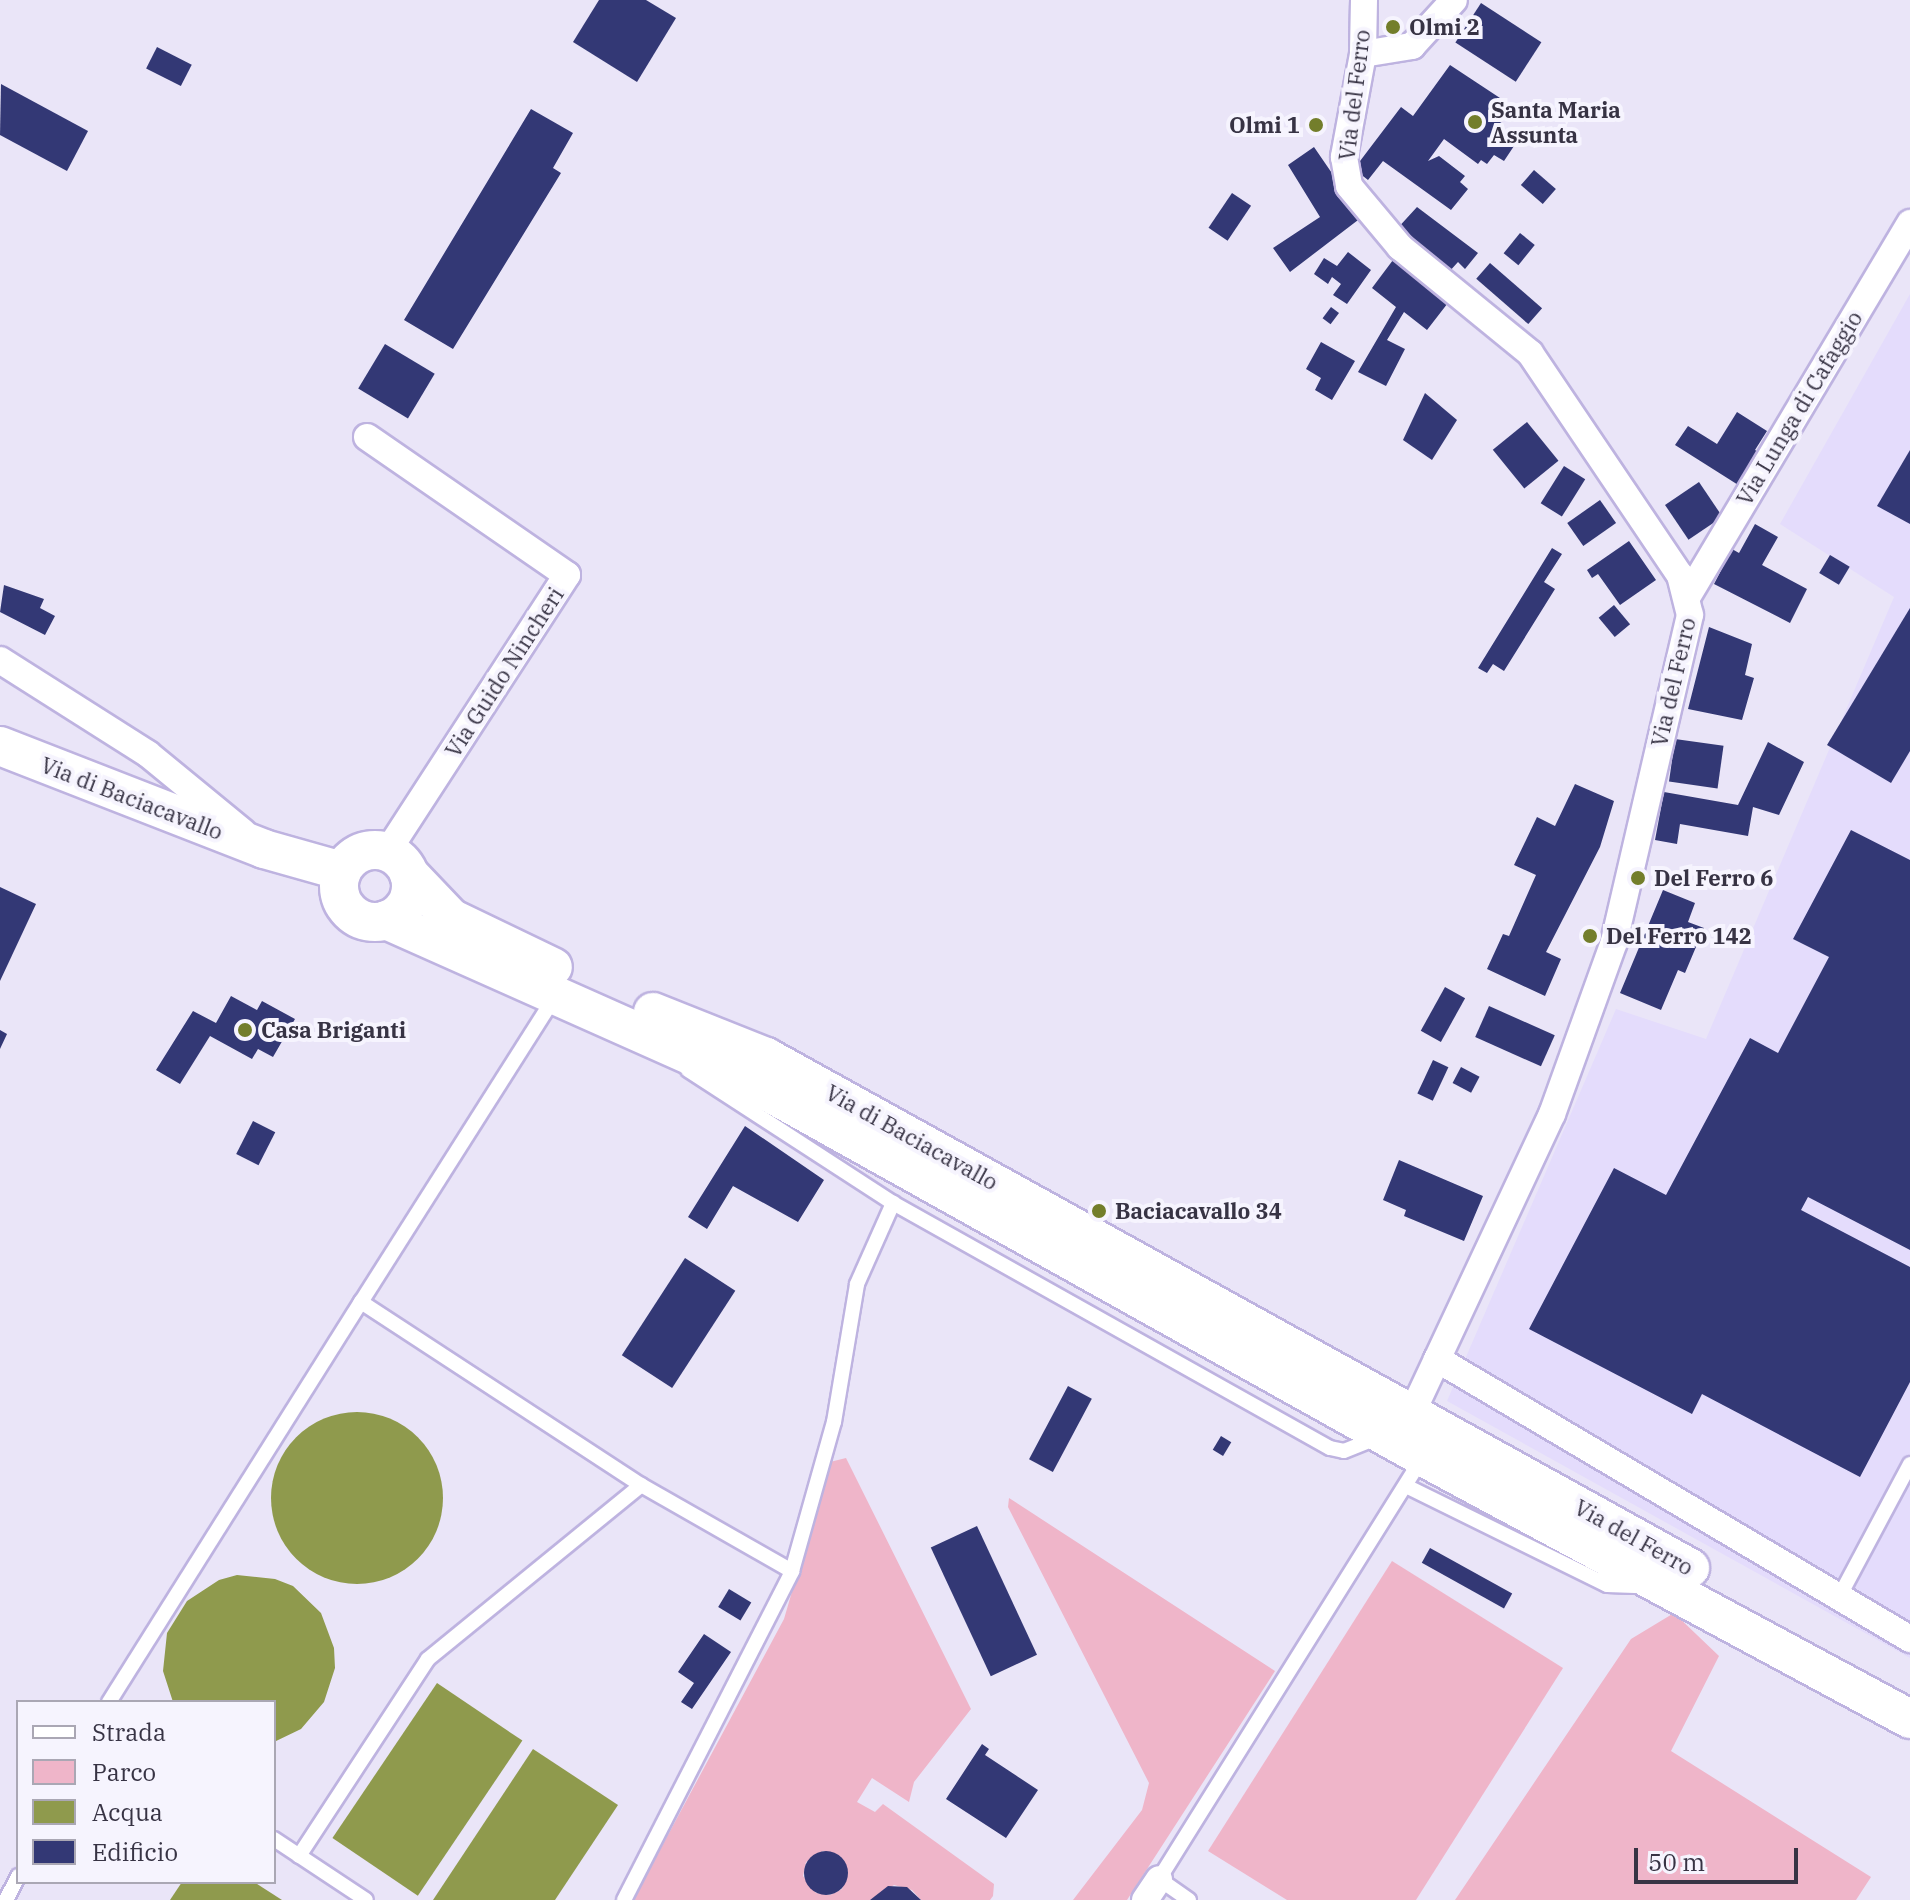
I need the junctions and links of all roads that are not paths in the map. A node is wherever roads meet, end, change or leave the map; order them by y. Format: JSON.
{"nodes":[{"id":1,"x":1364,"y":0,"type":"edge"},
{"id":2,"x":1454,"y":0,"type":"edge"},
{"id":3,"x":1363,"y":54,"type":"junction"},
{"id":4,"x":1910,"y":223,"type":"edge"},
{"id":5,"x":367,"y":437,"type":"dead end"},
{"id":6,"x":1689,"y":594,"type":"junction"},
{"id":7,"x":4,"y":662,"type":"edge"},
{"id":8,"x":0,"y":746,"type":"edge"},
{"id":9,"x":264,"y":849,"type":"junction"},
{"id":10,"x":398,"y":863,"type":"junction"},
{"id":11,"x":342,"y":871,"type":"junction"},
{"id":12,"x":386,"y":920,"type":"junction"},
{"id":13,"x":556,"y":995,"type":"junction"},
{"id":14,"x":656,"y":1040,"type":"junction"},
{"id":15,"x":893,"y":1203,"type":"junction"},
{"id":16,"x":361,"y":1302,"type":"junction"},
{"id":17,"x":1437,"y":1359,"type":"junction"},
{"id":18,"x":1398,"y":1424,"type":"junction"},
{"id":19,"x":1910,"y":1464,"type":"edge"},
{"id":20,"x":1415,"y":1472,"type":"junction"},
{"id":21,"x":641,"y":1485,"type":"junction"},
{"id":22,"x":792,"y":1571,"type":"junction"},
{"id":23,"x":1838,"y":1599,"type":"junction"},
{"id":24,"x":1910,"y":1639,"type":"edge"},
{"id":25,"x":1910,"y":1690,"type":"edge"},
{"id":26,"x":110,"y":1700,"type":"edge"},
{"id":27,"x":1910,"y":1719,"type":"edge"},
{"id":28,"x":276,"y":1840,"type":"edge"},
{"id":29,"x":299,"y":1856,"type":"junction"},
{"id":30,"x":16,"y":1880,"type":"edge"},
{"id":31,"x":1152,"y":1889,"type":"edge"},
{"id":32,"x":6,"y":1900,"type":"edge"},
{"id":33,"x":366,"y":1900,"type":"edge"},
{"id":34,"x":624,"y":1900,"type":"edge"},
{"id":35,"x":1189,"y":1900,"type":"edge"}],
"edges":[{"from":1,"to":3,"type":"street","name":"Via del Ferro"},
{"from":2,"to":3,"type":"street"},
{"from":3,"to":6,"type":"street","name":"Via del Ferro"},
{"from":4,"to":6,"type":"street","name":"Via Lunga di Cafaggio"},
{"from":5,"to":10,"type":"street","name":"Via Guido Nincheri"},
{"from":6,"to":17,"type":"street","name":"Via del Ferro"},
{"from":7,"to":9,"type":"street","name":"Via di Baciacavallo"},
{"from":8,"to":9,"type":"main road","name":"Via di Baciacavallo"},
{"from":9,"to":11,"type":"main road","name":"Via di Baciacavallo"},
{"from":10,"to":11,"type":"main road"},
{"from":10,"to":12,"type":"main road"},
{"from":10,"to":18,"type":"main road","name":"Via di Baciacavallo"},
{"from":11,"to":12,"type":"main road","name":"Via di Baciacavallo"},
{"from":12,"to":13,"type":"main road","name":"Via di Baciacavallo"},
{"from":13,"to":14,"type":"main road","name":"Via di Baciacavallo"},
{"from":13,"to":16,"type":"lane"},
{"from":14,"to":15,"type":"lane"},
{"from":14,"to":18,"type":"main road","name":"Via di Baciacavallo"},
{"from":15,"to":18,"type":"lane"},
{"from":15,"to":22,"type":"lane"},
{"from":16,"to":21,"type":"lane"},
{"from":16,"to":26,"type":"lane"},
{"from":17,"to":18,"type":"street","name":"Via del Ferro"},
{"from":17,"to":23,"type":"street"},
{"from":18,"to":20,"type":"main road","name":"Via del Ferro"},
{"from":18,"to":25,"type":"main road","name":"Via del Ferro"},
{"from":19,"to":23,"type":"lane"},
{"from":20,"to":27,"type":"main road","name":"Via del Ferro"},
{"from":20,"to":31,"type":"lane"},
{"from":21,"to":22,"type":"lane"},
{"from":21,"to":29,"type":"lane"},
{"from":22,"to":34,"type":"lane"},
{"from":23,"to":24,"type":"street"},
{"from":28,"to":29,"type":"lane"},
{"from":29,"to":33,"type":"lane"},
{"from":30,"to":32,"type":"lane"},
{"from":31,"to":35,"type":"lane"}]}
